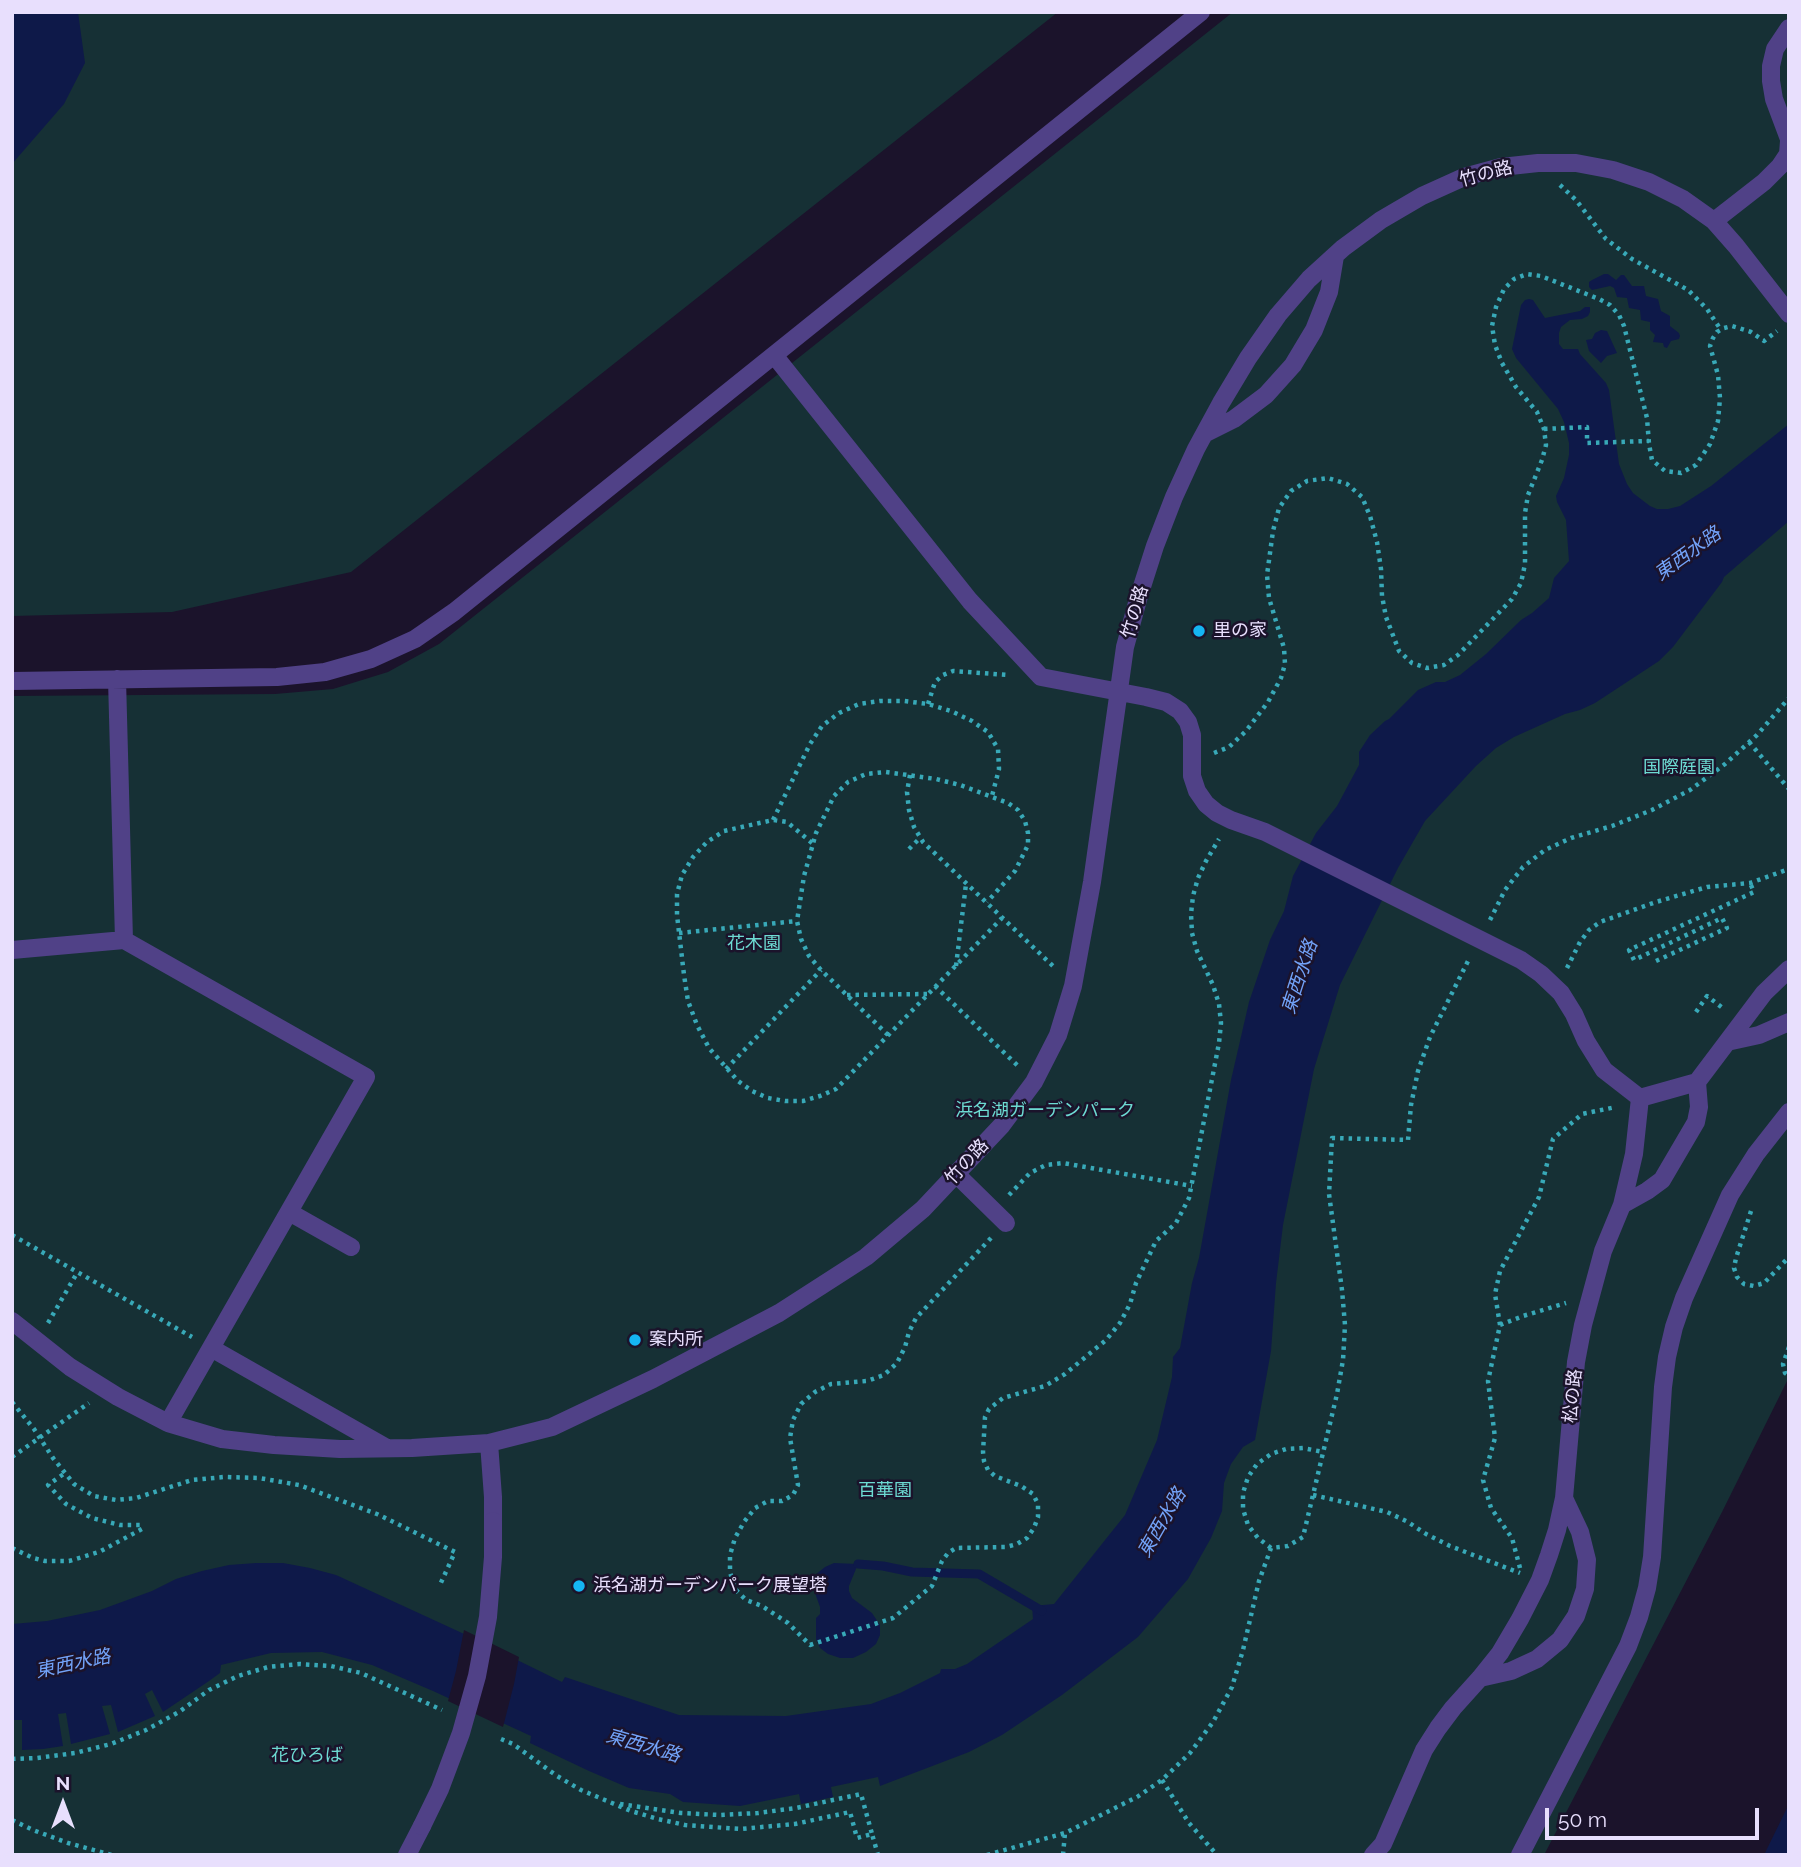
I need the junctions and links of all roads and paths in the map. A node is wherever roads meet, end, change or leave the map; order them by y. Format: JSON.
{"nodes":[{"id":1,"x":1201,"y":12,"type":"edge"},
{"id":2,"x":1789,"y":28,"type":"edge"},
{"id":3,"x":1789,"y":140,"type":"edge"},
{"id":4,"x":1560,"y":185,"type":"dead end"},
{"id":5,"x":1714,"y":221,"type":"junction"},
{"id":6,"x":1335,"y":256,"type":"junction"},
{"id":7,"x":1784,"y":321,"type":"edge"},
{"id":8,"x":1721,"y":330,"type":"junction"},
{"id":9,"x":774,"y":355,"type":"junction"},
{"id":10,"x":1544,"y":429,"type":"junction"},
{"id":11,"x":1205,"y":433,"type":"junction"},
{"id":12,"x":1648,"y":441,"type":"junction"},
{"id":13,"x":1041,"y":677,"type":"junction"},
{"id":14,"x":117,"y":679,"type":"junction"},
{"id":15,"x":12,"y":681,"type":"edge"},
{"id":16,"x":1118,"y":691,"type":"junction"},
{"id":17,"x":1789,"y":698,"type":"edge"},
{"id":18,"x":928,"y":704,"type":"junction"},
{"id":19,"x":1749,"y":742,"type":"junction"},
{"id":20,"x":1192,"y":755,"type":"junction"},
{"id":21,"x":911,"y":775,"type":"junction"},
{"id":22,"x":1789,"y":789,"type":"edge"},
{"id":23,"x":992,"y":796,"type":"junction"},
{"id":24,"x":773,"y":820,"type":"junction"},
{"id":25,"x":1231,"y":820,"type":"junction"},
{"id":26,"x":921,"y":837,"type":"junction"},
{"id":27,"x":812,"y":843,"type":"junction"},
{"id":28,"x":909,"y":849,"type":"dead end"},
{"id":29,"x":1789,"y":869,"type":"edge"},
{"id":30,"x":966,"y":883,"type":"junction"},
{"id":31,"x":1749,"y":883,"type":"junction"},
{"id":32,"x":986,"y":902,"type":"junction"},
{"id":33,"x":1002,"y":918,"type":"junction"},
{"id":34,"x":797,"y":921,"type":"junction"},
{"id":35,"x":679,"y":933,"type":"junction"},
{"id":36,"x":1480,"y":939,"type":"junction"},
{"id":37,"x":124,"y":940,"type":"junction"},
{"id":38,"x":12,"y":950,"type":"edge"},
{"id":39,"x":1656,"y":961,"type":"dead end"},
{"id":40,"x":956,"y":966,"type":"junction"},
{"id":41,"x":1789,"y":969,"type":"edge"},
{"id":42,"x":821,"y":970,"type":"junction"},
{"id":43,"x":935,"y":986,"type":"junction"},
{"id":44,"x":1073,"y":986,"type":"junction"},
{"id":45,"x":1556,"y":989,"type":"junction"},
{"id":46,"x":928,"y":993,"type":"junction"},
{"id":47,"x":846,"y":995,"type":"junction"},
{"id":48,"x":1696,"y":1012,"type":"dead end"},
{"id":49,"x":1730,"y":1013,"type":"dead end"},
{"id":50,"x":1789,"y":1022,"type":"edge"},
{"id":51,"x":888,"y":1035,"type":"junction"},
{"id":52,"x":1727,"y":1042,"type":"junction"},
{"id":53,"x":726,"y":1069,"type":"junction"},
{"id":54,"x":1034,"y":1082,"type":"junction"},
{"id":55,"x":1697,"y":1082,"type":"junction"},
{"id":56,"x":1640,"y":1098,"type":"junction"},
{"id":57,"x":1789,"y":1112,"type":"edge"},
{"id":58,"x":956,"y":1174,"type":"junction"},
{"id":59,"x":1192,"y":1186,"type":"junction"},
{"id":60,"x":1734,"y":1189,"type":"junction"},
{"id":61,"x":1622,"y":1205,"type":"junction"},
{"id":62,"x":289,"y":1212,"type":"junction"},
{"id":63,"x":1000,"y":1217,"type":"junction"},
{"id":64,"x":12,"y":1236,"type":"edge"},
{"id":65,"x":351,"y":1247,"type":"dead end"},
{"id":66,"x":1789,"y":1257,"type":"edge"},
{"id":67,"x":77,"y":1273,"type":"junction"},
{"id":68,"x":1587,"y":1308,"type":"junction"},
{"id":69,"x":12,"y":1321,"type":"edge"},
{"id":70,"x":1500,"y":1325,"type":"junction"},
{"id":71,"x":37,"y":1342,"type":"junction"},
{"id":72,"x":1789,"y":1347,"type":"edge"},
{"id":73,"x":211,"y":1348,"type":"junction"},
{"id":74,"x":1789,"y":1376,"type":"edge"},
{"id":75,"x":107,"y":1390,"type":"junction"},
{"id":76,"x":12,"y":1402,"type":"edge"},
{"id":77,"x":168,"y":1423,"type":"junction"},
{"id":78,"x":40,"y":1437,"type":"junction"},
{"id":79,"x":489,"y":1443,"type":"junction"},
{"id":80,"x":387,"y":1448,"type":"junction"},
{"id":81,"x":1323,"y":1452,"type":"junction"},
{"id":82,"x":12,"y":1457,"type":"edge"},
{"id":83,"x":65,"y":1473,"type":"junction"},
{"id":84,"x":1313,"y":1494,"type":"junction"},
{"id":85,"x":1564,"y":1498,"type":"junction"},
{"id":86,"x":12,"y":1548,"type":"edge"},
{"id":87,"x":1271,"y":1548,"type":"junction"},
{"id":88,"x":1521,"y":1573,"type":"junction"},
{"id":89,"x":1540,"y":1580,"type":"junction"},
{"id":90,"x":439,"y":1587,"type":"dead end"},
{"id":91,"x":1480,"y":1678,"type":"junction"},
{"id":92,"x":442,"y":1710,"type":"dead end"},
{"id":93,"x":502,"y":1739,"type":"dead end"},
{"id":94,"x":12,"y":1759,"type":"edge"},
{"id":95,"x":1162,"y":1780,"type":"junction"},
{"id":96,"x":606,"y":1801,"type":"junction"},
{"id":97,"x":12,"y":1820,"type":"edge"},
{"id":98,"x":1065,"y":1833,"type":"junction"},
{"id":99,"x":872,"y":1834,"type":"junction"},
{"id":100,"x":1380,"y":1851,"type":"edge"},
{"id":101,"x":112,"y":1855,"type":"edge"},
{"id":102,"x":407,"y":1855,"type":"edge"},
{"id":103,"x":878,"y":1855,"type":"edge"},
{"id":104,"x":988,"y":1855,"type":"edge"},
{"id":105,"x":1063,"y":1855,"type":"edge"},
{"id":106,"x":1217,"y":1855,"type":"edge"},
{"id":107,"x":1520,"y":1855,"type":"edge"}],
"edges":[{"from":1,"to":9,"type":"lane"},
{"from":2,"to":3,"type":"lane"},
{"from":3,"to":5,"type":"lane"},
{"from":4,"to":8,"type":"path"},
{"from":5,"to":6,"type":"lane","name":"竹の路"},
{"from":5,"to":7,"type":"lane","name":"竹の路"},
{"from":6,"to":11,"type":"lane","name":"竹の路"},
{"from":6,"to":11,"type":"lane"},
{"from":7,"to":8,"type":"path"},
{"from":8,"to":12,"type":"path"},
{"from":9,"to":13,"type":"lane"},
{"from":9,"to":14,"type":"lane"},
{"from":10,"to":12,"type":"path"},
{"from":10,"to":12,"type":"path"},
{"from":10,"to":20,"type":"path"},
{"from":11,"to":16,"type":"lane","name":"竹の路"},
{"from":13,"to":16,"type":"lane"},
{"from":13,"to":18,"type":"path"},
{"from":14,"to":15,"type":"lane"},
{"from":14,"to":37,"type":"lane"},
{"from":16,"to":20,"type":"lane"},
{"from":16,"to":44,"type":"lane","name":"竹の路"},
{"from":17,"to":19,"type":"path"},
{"from":18,"to":23,"type":"path"},
{"from":18,"to":24,"type":"path"},
{"from":19,"to":22,"type":"path"},
{"from":19,"to":36,"type":"path"},
{"from":20,"to":25,"type":"lane"},
{"from":21,"to":23,"type":"path"},
{"from":21,"to":26,"type":"path"},
{"from":21,"to":27,"type":"path"},
{"from":23,"to":32,"type":"path"},
{"from":24,"to":27,"type":"path"},
{"from":24,"to":35,"type":"path"},
{"from":25,"to":36,"type":"lane"},
{"from":25,"to":59,"type":"path"},
{"from":26,"to":28,"type":"path"},
{"from":26,"to":30,"type":"path"},
{"from":27,"to":34,"type":"path"},
{"from":29,"to":31,"type":"path"},
{"from":30,"to":32,"type":"path"},
{"from":30,"to":40,"type":"path"},
{"from":31,"to":39,"type":"path"},
{"from":31,"to":45,"type":"path"},
{"from":32,"to":33,"type":"path"},
{"from":33,"to":40,"type":"path"},
{"from":33,"to":44,"type":"path"},
{"from":34,"to":35,"type":"path"},
{"from":34,"to":42,"type":"path"},
{"from":35,"to":53,"type":"path"},
{"from":36,"to":45,"type":"lane"},
{"from":36,"to":81,"type":"path"},
{"from":37,"to":38,"type":"lane"},
{"from":37,"to":62,"type":"lane"},
{"from":40,"to":43,"type":"path"},
{"from":41,"to":52,"type":"lane"},
{"from":42,"to":47,"type":"path"},
{"from":42,"to":53,"type":"path"},
{"from":43,"to":46,"type":"path"},
{"from":43,"to":54,"type":"path"},
{"from":44,"to":54,"type":"lane","name":"竹の路"},
{"from":45,"to":56,"type":"lane"},
{"from":46,"to":47,"type":"path"},
{"from":46,"to":51,"type":"path"},
{"from":47,"to":51,"type":"path"},
{"from":48,"to":49,"type":"path"},
{"from":50,"to":52,"type":"lane"},
{"from":51,"to":53,"type":"path"},
{"from":52,"to":55,"type":"lane"},
{"from":54,"to":58,"type":"lane","name":"竹の路"},
{"from":55,"to":56,"type":"lane"},
{"from":55,"to":61,"type":"lane"},
{"from":56,"to":61,"type":"lane","name":"松の路"},
{"from":56,"to":70,"type":"path"},
{"from":57,"to":60,"type":"lane"},
{"from":58,"to":63,"type":"lane"},
{"from":58,"to":79,"type":"lane","name":"竹の路"},
{"from":59,"to":63,"type":"path"},
{"from":59,"to":63,"type":"path"},
{"from":60,"to":66,"type":"path"},
{"from":60,"to":107,"type":"lane"},
{"from":61,"to":68,"type":"lane","name":"松の路"},
{"from":62,"to":65,"type":"lane"},
{"from":62,"to":73,"type":"lane"},
{"from":64,"to":67,"type":"path"},
{"from":67,"to":71,"type":"path"},
{"from":67,"to":73,"type":"path"},
{"from":68,"to":70,"type":"path"},
{"from":68,"to":85,"type":"lane","name":"松の路"},
{"from":69,"to":71,"type":"lane","name":"竹の路"},
{"from":70,"to":88,"type":"path"},
{"from":71,"to":75,"type":"lane","name":"竹の路"},
{"from":72,"to":74,"type":"path"},
{"from":73,"to":77,"type":"lane"},
{"from":73,"to":80,"type":"lane"},
{"from":75,"to":77,"type":"lane","name":"竹の路"},
{"from":75,"to":78,"type":"path"},
{"from":76,"to":78,"type":"path"},
{"from":77,"to":80,"type":"lane","name":"竹の路"},
{"from":78,"to":82,"type":"path"},
{"from":78,"to":83,"type":"path"},
{"from":79,"to":80,"type":"lane","name":"竹の路"},
{"from":79,"to":102,"type":"lane","bridge":true},
{"from":81,"to":84,"type":"path"},
{"from":81,"to":87,"type":"path"},
{"from":83,"to":86,"type":"path"},
{"from":83,"to":90,"type":"path"},
{"from":84,"to":87,"type":"path"},
{"from":84,"to":88,"type":"path"},
{"from":85,"to":89,"type":"lane","name":"松の路"},
{"from":85,"to":91,"type":"lane"},
{"from":87,"to":95,"type":"path"},
{"from":88,"to":89,"type":"path"},
{"from":89,"to":91,"type":"lane","name":"松の路"},
{"from":91,"to":100,"type":"lane","name":"松の路"},
{"from":92,"to":94,"type":"path"},
{"from":93,"to":96,"type":"path"},
{"from":95,"to":98,"type":"path"},
{"from":95,"to":106,"type":"path"},
{"from":96,"to":99,"type":"path"},
{"from":96,"to":99,"type":"path"},
{"from":97,"to":101,"type":"path"},
{"from":98,"to":104,"type":"path"},
{"from":98,"to":105,"type":"path"},
{"from":99,"to":103,"type":"path"}]}
